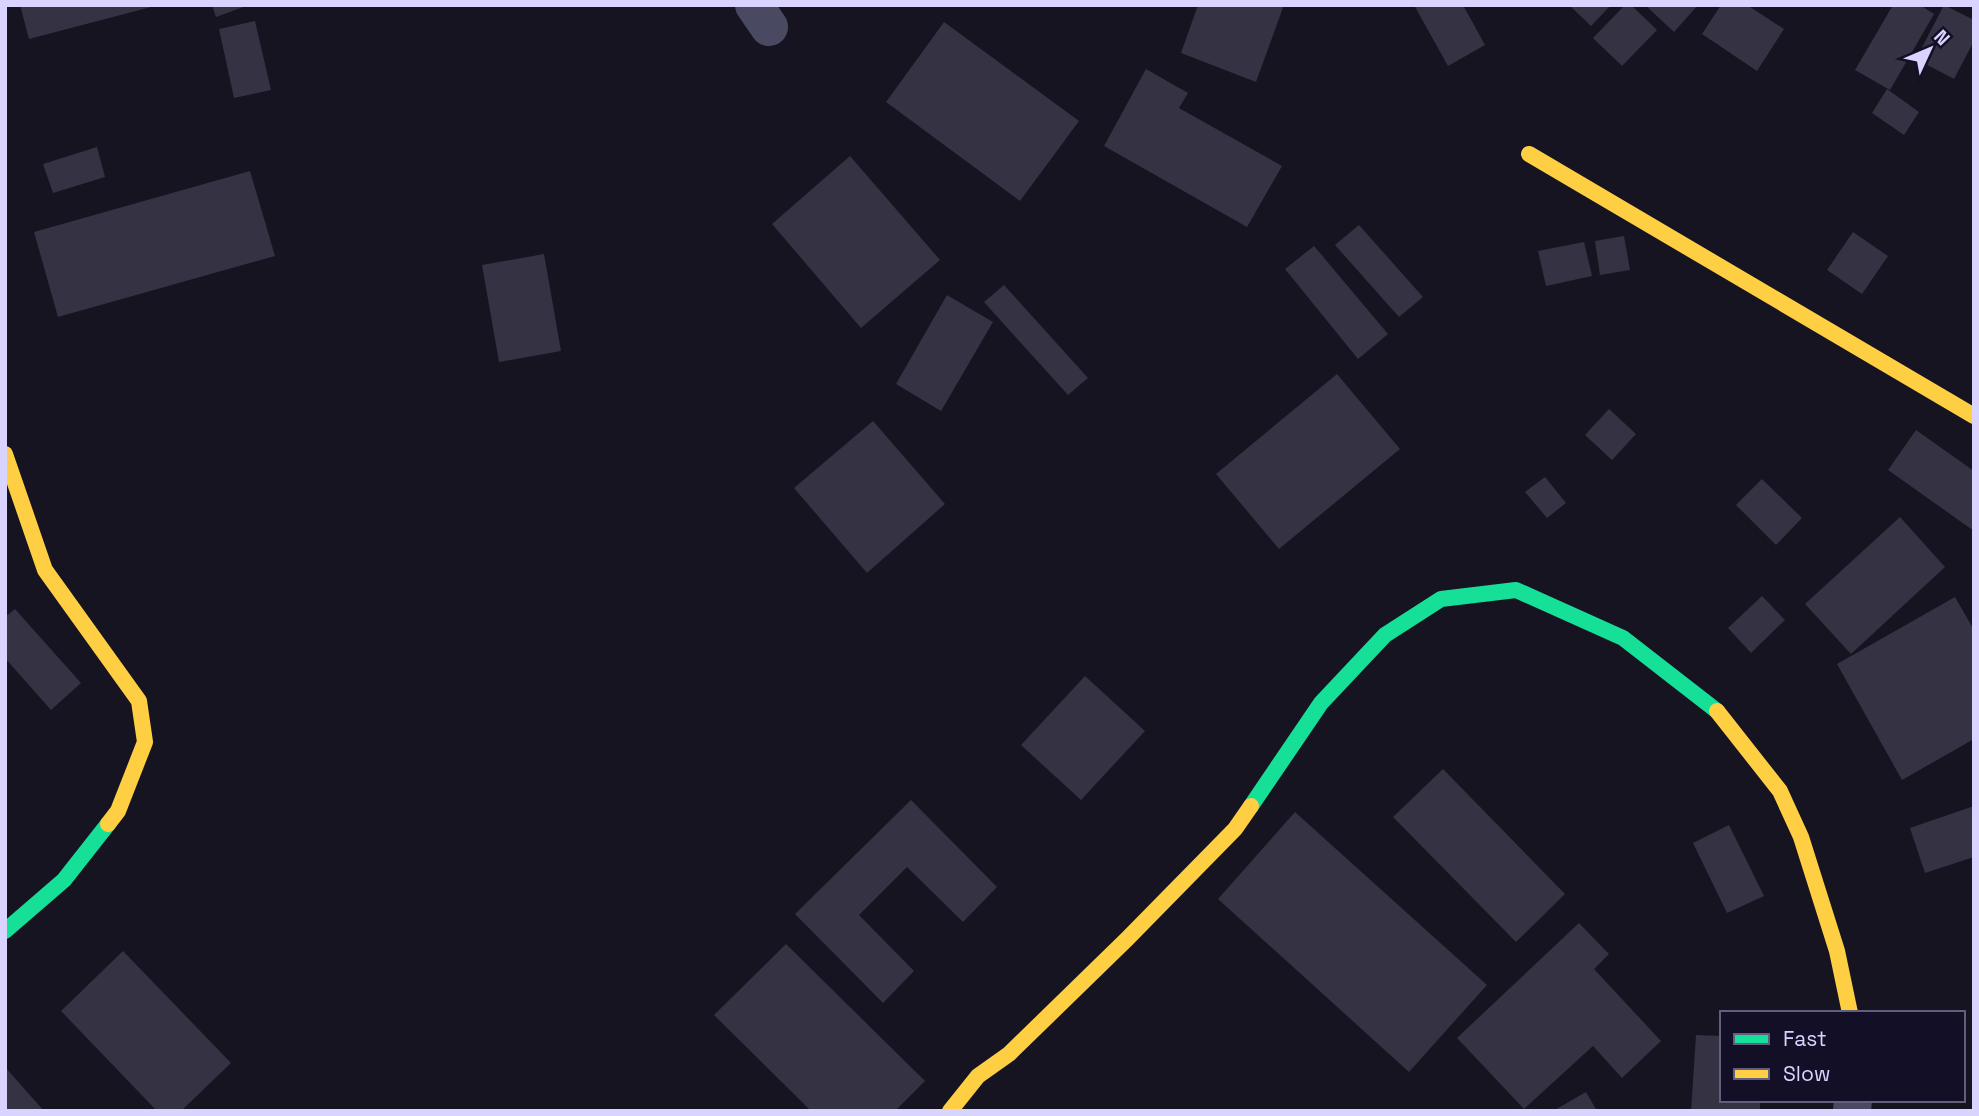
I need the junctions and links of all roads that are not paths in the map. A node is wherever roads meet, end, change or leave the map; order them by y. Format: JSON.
{"nodes":[{"id":1,"x":1529,"y":154,"type":"dead end"},
{"id":2,"x":1974,"y":416,"type":"edge"},
{"id":3,"x":5,"y":454,"type":"edge"},
{"id":4,"x":5,"y":931,"type":"edge"},
{"id":5,"x":1850,"y":1011,"type":"edge"},
{"id":6,"x":950,"y":1111,"type":"edge"}],
"edges":[{"from":1,"to":2,"type":"street"},
{"from":3,"to":4,"type":"street"},
{"from":5,"to":6,"type":"street"}]}
